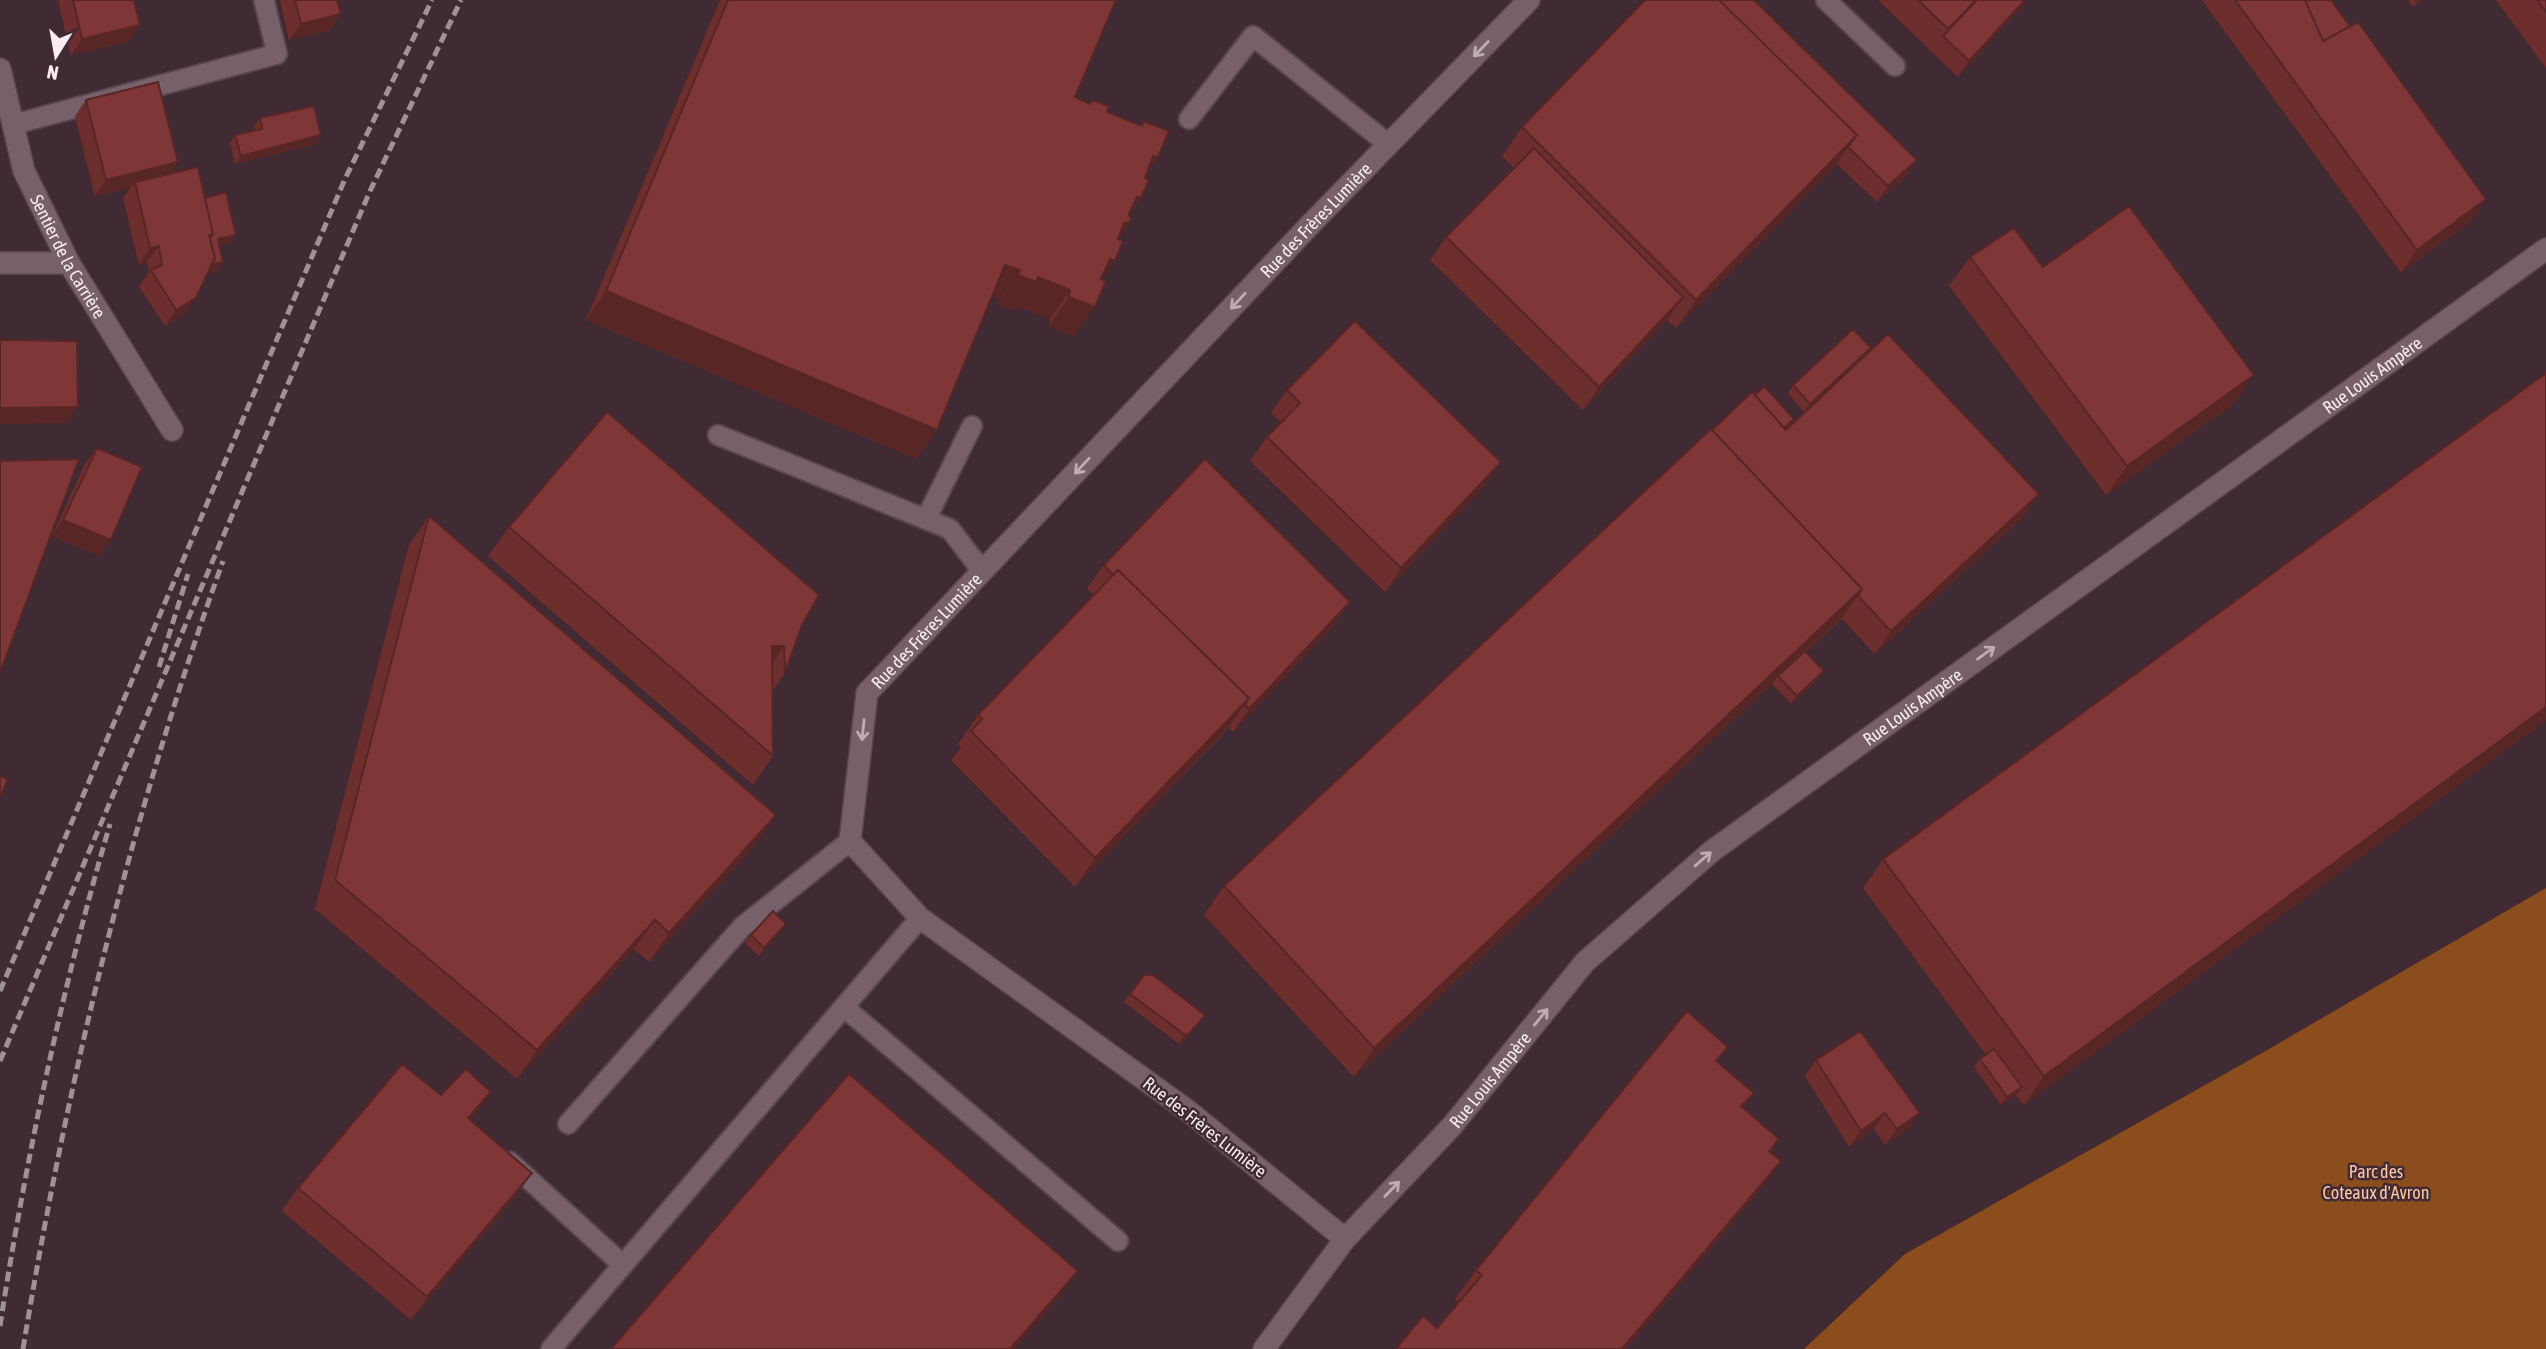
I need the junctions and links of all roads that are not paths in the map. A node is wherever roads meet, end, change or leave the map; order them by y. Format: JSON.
{"nodes":[{"id":1,"x":264,"y":0,"type":"edge"},
{"id":2,"x":1826,"y":0,"type":"edge"},
{"id":3,"x":1527,"y":1,"type":"edge"},
{"id":4,"x":1895,"y":66,"type":"dead end"},
{"id":5,"x":0,"y":69,"type":"edge"},
{"id":6,"x":1189,"y":119,"type":"dead end"},
{"id":7,"x":15,"y":124,"type":"junction"},
{"id":8,"x":1388,"y":144,"type":"junction"},
{"id":9,"x":2546,"y":249,"type":"edge"},
{"id":10,"x":0,"y":263,"type":"edge"},
{"id":11,"x":69,"y":263,"type":"junction"},
{"id":12,"x":972,"y":426,"type":"dead end"},
{"id":13,"x":172,"y":430,"type":"dead end"},
{"id":14,"x":718,"y":435,"type":"dead end"},
{"id":15,"x":926,"y":519,"type":"junction"},
{"id":16,"x":982,"y":571,"type":"junction"},
{"id":17,"x":850,"y":841,"type":"junction"},
{"id":18,"x":920,"y":918,"type":"junction"},
{"id":19,"x":844,"y":1007,"type":"junction"},
{"id":20,"x":568,"y":1125,"type":"dead end"},
{"id":21,"x":493,"y":1147,"type":"edge"},
{"id":22,"x":1345,"y":1239,"type":"junction"},
{"id":23,"x":1118,"y":1241,"type":"dead end"},
{"id":24,"x":623,"y":1265,"type":"junction"},
{"id":25,"x":551,"y":1349,"type":"edge"},
{"id":26,"x":1264,"y":1349,"type":"edge"}],
"edges":[{"from":1,"to":7,"type":"lane"},
{"from":2,"to":4,"type":"lane"},
{"from":3,"to":8,"type":"street","name":"Rue des Frères Lumière","one_way":true},
{"from":5,"to":7,"type":"street","name":"Sentier de la Carrière"},
{"from":6,"to":8,"type":"lane"},
{"from":7,"to":11,"type":"street","name":"Sentier de la Carrière"},
{"from":8,"to":16,"type":"street","name":"Rue des Frères Lumière","one_way":true},
{"from":22,"to":9,"type":"street","name":"Rue Louis Ampère","one_way":true},
{"from":10,"to":11,"type":"street"},
{"from":11,"to":13,"type":"street","name":"Sentier de la Carrière"},
{"from":12,"to":15,"type":"lane"},
{"from":14,"to":15,"type":"lane"},
{"from":15,"to":16,"type":"lane"},
{"from":16,"to":17,"type":"street","name":"Rue des Frères Lumière","one_way":true},
{"from":17,"to":18,"type":"street","name":"Rue des Frères Lumière"},
{"from":17,"to":20,"type":"lane"},
{"from":18,"to":19,"type":"lane"},
{"from":18,"to":22,"type":"street","name":"Rue des Frères Lumière"},
{"from":19,"to":23,"type":"lane"},
{"from":19,"to":24,"type":"lane"},
{"from":21,"to":24,"type":"lane"},
{"from":22,"to":26,"type":"street","name":"Rue Louis Ampère"},
{"from":24,"to":25,"type":"lane"}]}
